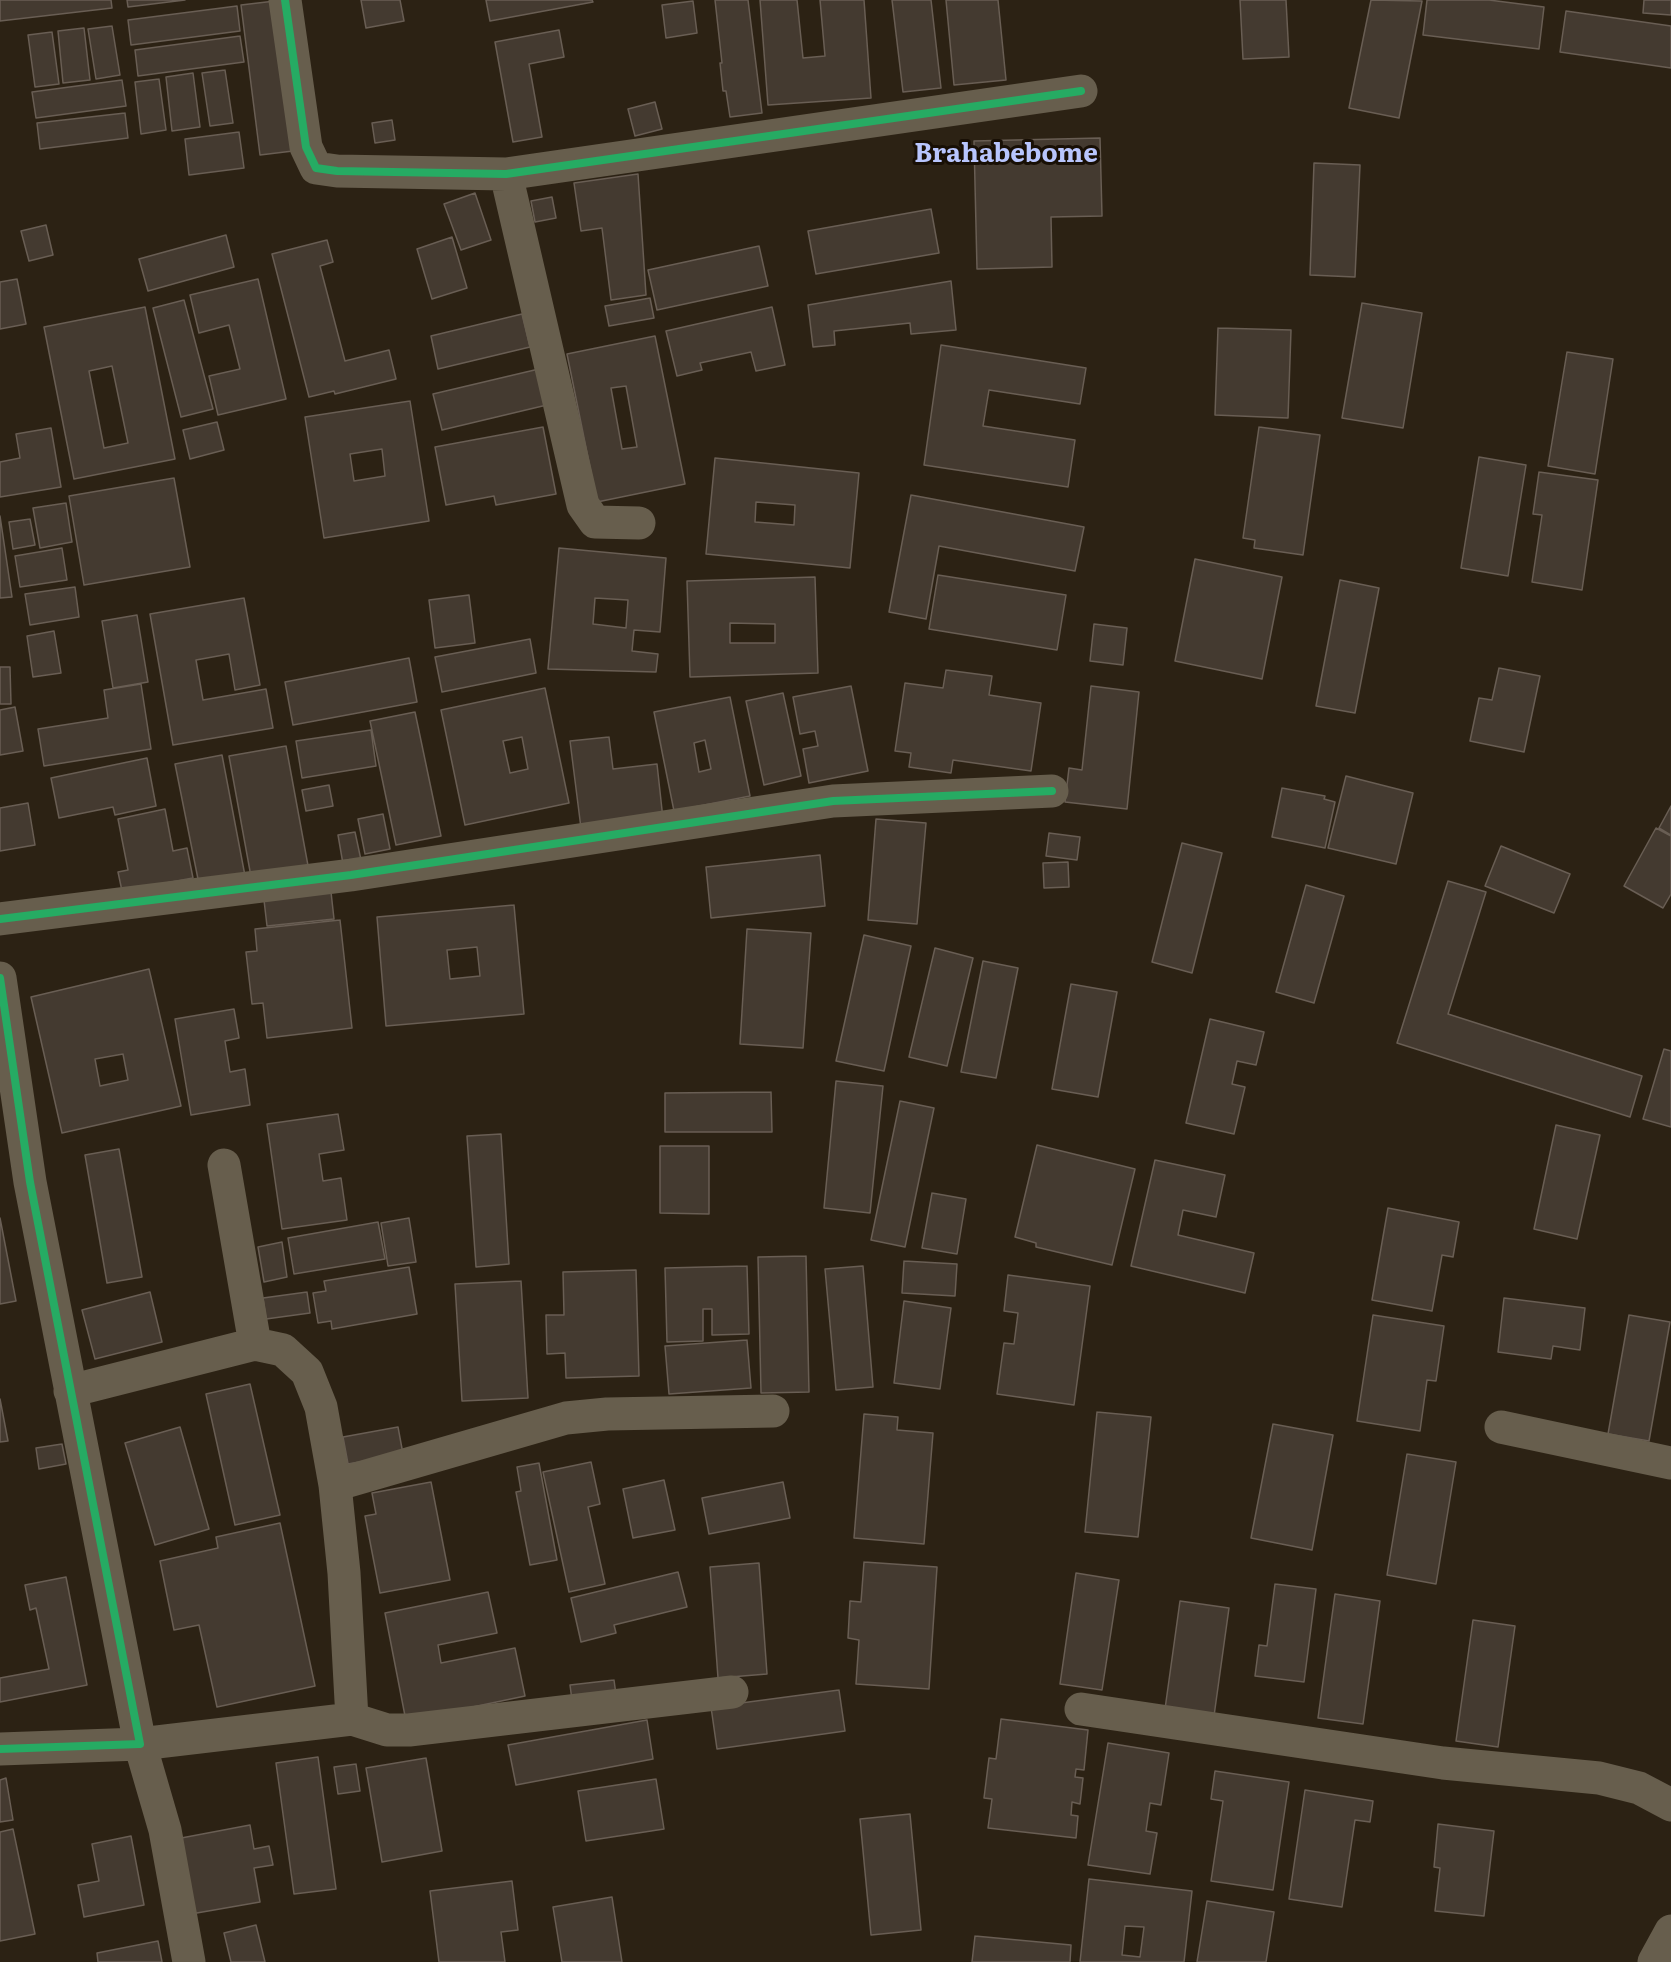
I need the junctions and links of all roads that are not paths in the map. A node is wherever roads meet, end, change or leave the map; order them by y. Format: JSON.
{"nodes":[{"id":1,"x":285,"y":0,"type":"edge"},
{"id":2,"x":1081,"y":91,"type":"dead end"},
{"id":3,"x":506,"y":174,"type":"junction"},
{"id":4,"x":639,"y":523,"type":"dead end"},
{"id":5,"x":1052,"y":791,"type":"dead end"},
{"id":6,"x":0,"y":919,"type":"edge"},
{"id":7,"x":0,"y":978,"type":"edge"},
{"id":8,"x":224,"y":1165,"type":"dead end"},
{"id":9,"x":255,"y":1344,"type":"junction"},
{"id":10,"x":70,"y":1391,"type":"junction"},
{"id":11,"x":773,"y":1411,"type":"dead end"},
{"id":12,"x":1502,"y":1427,"type":"dead end"},
{"id":13,"x":1671,"y":1463,"type":"edge"},
{"id":14,"x":335,"y":1485,"type":"junction"},
{"id":15,"x":732,"y":1692,"type":"dead end"},
{"id":16,"x":1081,"y":1708,"type":"dead end"},
{"id":17,"x":352,"y":1719,"type":"junction"},
{"id":18,"x":140,"y":1744,"type":"junction"},
{"id":19,"x":0,"y":1749,"type":"edge"},
{"id":20,"x":1671,"y":1805,"type":"edge"},
{"id":21,"x":1671,"y":1931,"type":"edge"},
{"id":22,"x":189,"y":1962,"type":"edge"},
{"id":23,"x":1653,"y":1962,"type":"edge"}],
"edges":[{"from":1,"to":3,"type":"street"},
{"from":2,"to":3,"type":"street"},
{"from":3,"to":4,"type":"street"},
{"from":5,"to":6,"type":"street"},
{"from":7,"to":10,"type":"street"},
{"from":8,"to":9,"type":"street"},
{"from":9,"to":10,"type":"street"},
{"from":9,"to":14,"type":"street"},
{"from":10,"to":18,"type":"street"},
{"from":11,"to":14,"type":"street"},
{"from":12,"to":13,"type":"street"},
{"from":14,"to":17,"type":"street"},
{"from":15,"to":17,"type":"street"},
{"from":16,"to":20,"type":"street"},
{"from":17,"to":18,"type":"street"},
{"from":18,"to":19,"type":"street"},
{"from":18,"to":22,"type":"street"},
{"from":21,"to":23,"type":"street"}]}
